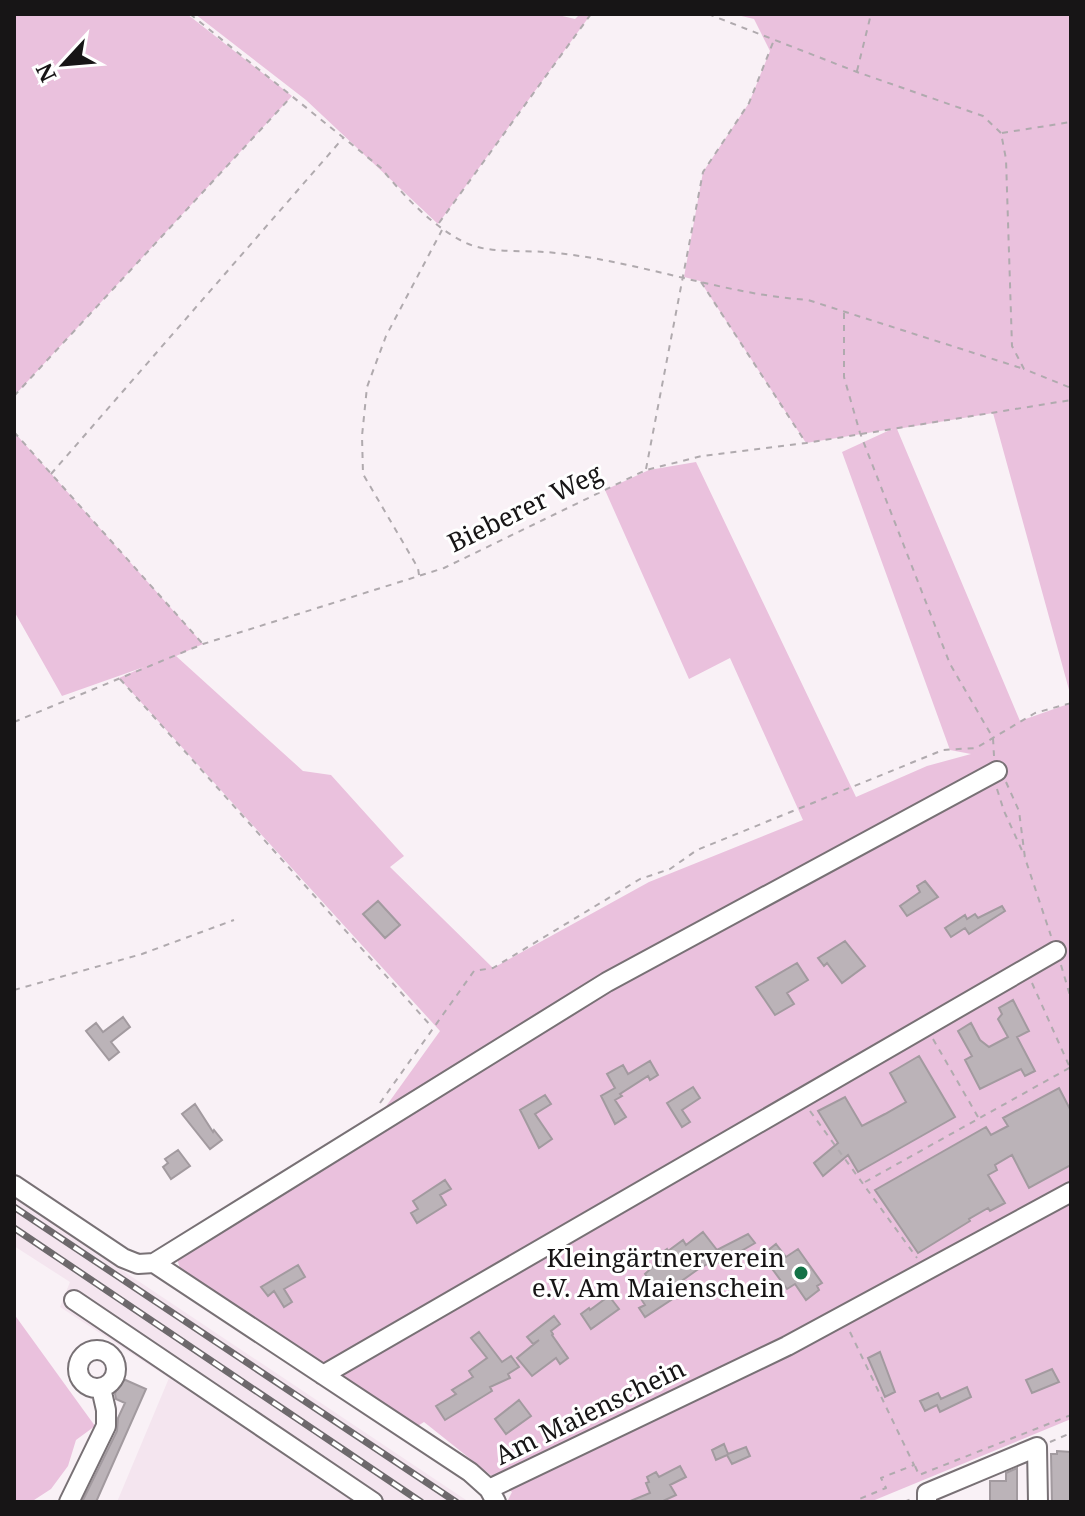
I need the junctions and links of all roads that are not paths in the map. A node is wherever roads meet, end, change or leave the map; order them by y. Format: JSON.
{"nodes":[{"id":1,"x":998,"y":772,"type":"road end"},
{"id":2,"x":1056,"y":951,"type":"road end"},
{"id":3,"x":14,"y":1185,"type":"edge"},
{"id":4,"x":1071,"y":1192,"type":"edge"},
{"id":5,"x":154,"y":1263,"type":"junction"},
{"id":6,"x":74,"y":1300,"type":"dead end"},
{"id":7,"x":323,"y":1375,"type":"junction"},
{"id":8,"x":101,"y":1388,"type":"dead end"},
{"id":9,"x":492,"y":1496,"type":"edge"},
{"id":10,"x":927,"y":1497,"type":"edge"},
{"id":11,"x":69,"y":1502,"type":"edge"},
{"id":12,"x":373,"y":1502,"type":"edge"},
{"id":13,"x":1038,"y":1502,"type":"edge"}],
"edges":[{"from":1,"to":5,"type":"street"},
{"from":2,"to":7,"type":"street"},
{"from":3,"to":5,"type":"street","name":"Am Maienschein"},
{"from":4,"to":9,"type":"street","name":"Am Maienschein"},
{"from":5,"to":7,"type":"street","name":"Am Maienschein"},
{"from":6,"to":12,"type":"street"},
{"from":7,"to":9,"type":"street","name":"Am Maienschein"},
{"from":8,"to":11,"type":"street"},
{"from":10,"to":13,"type":"street"}]}
